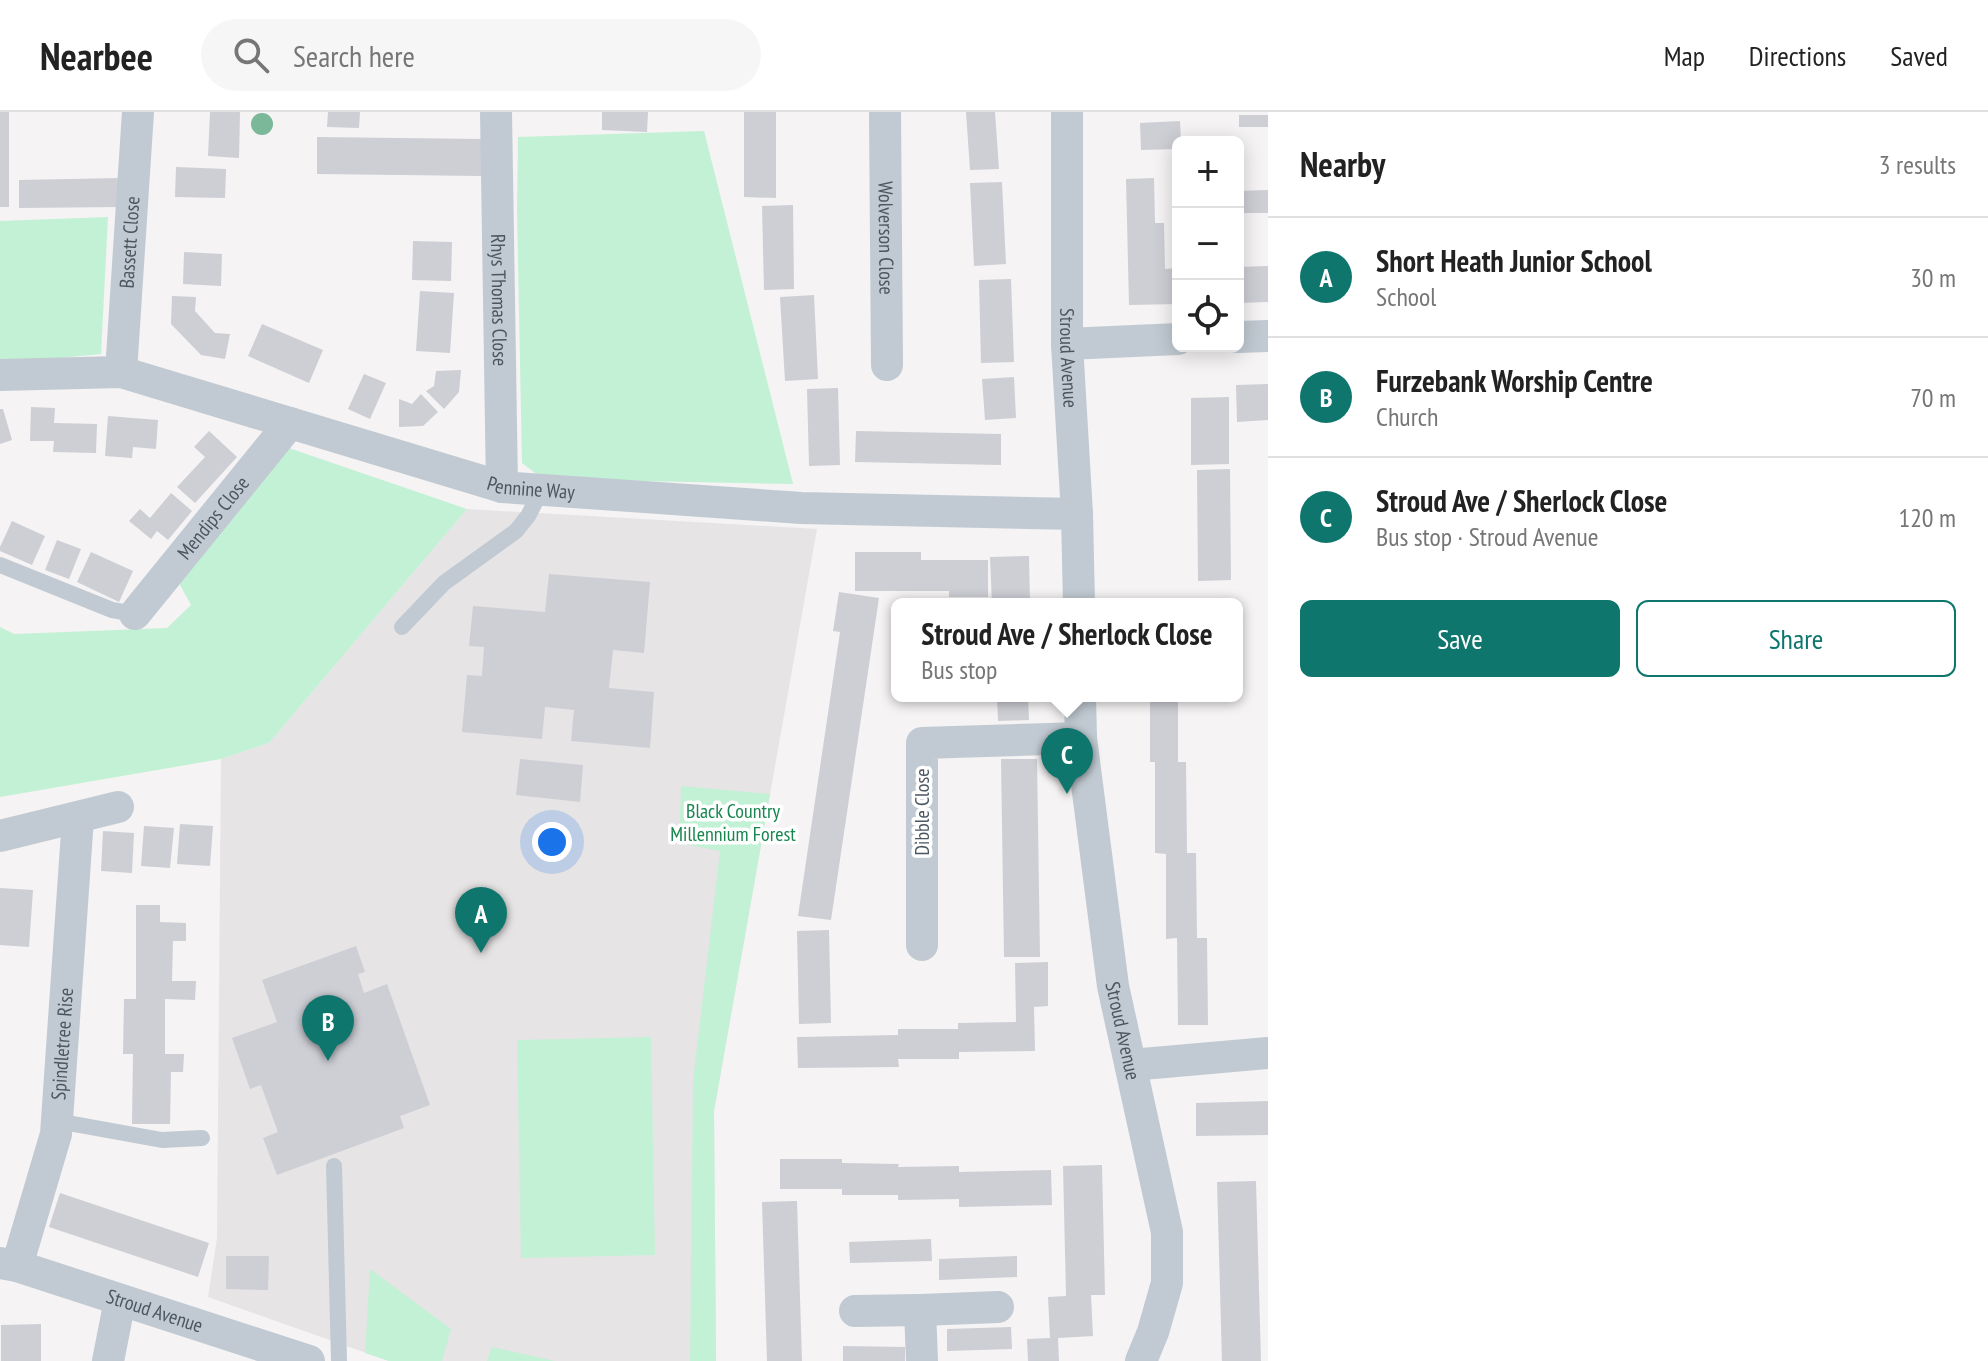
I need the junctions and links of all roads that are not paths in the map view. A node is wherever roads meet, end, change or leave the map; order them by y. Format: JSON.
{"nodes":[{"id":1,"x":138,"y":112,"type":"edge"},
{"id":2,"x":496,"y":112,"type":"edge"},
{"id":3,"x":885,"y":112,"type":"edge"},
{"id":4,"x":1067,"y":112,"type":"edge"},
{"id":5,"x":1268,"y":336,"type":"edge"},
{"id":6,"x":1244,"y":337,"type":"edge"},
{"id":7,"x":1172,"y":339,"type":"edge"},
{"id":8,"x":1067,"y":344,"type":"junction"},
{"id":9,"x":887,"y":365,"type":"dead end"},
{"id":10,"x":121,"y":372,"type":"junction"},
{"id":11,"x":0,"y":375,"type":"edge"},
{"id":12,"x":290,"y":423,"type":"junction"},
{"id":13,"x":502,"y":487,"type":"junction"},
{"id":14,"x":542,"y":489,"type":"junction"},
{"id":15,"x":1077,"y":514,"type":"junction"},
{"id":16,"x":0,"y":565,"type":"edge"},
{"id":17,"x":1079,"y":598,"type":"edge"},
{"id":18,"x":135,"y":614,"type":"joint"},
{"id":19,"x":402,"y":627,"type":"dead end"},
{"id":20,"x":1080,"y":702,"type":"edge"},
{"id":21,"x":1081,"y":738,"type":"junction"},
{"id":22,"x":118,"y":807,"type":"dead end"},
{"id":23,"x":78,"y":818,"type":"junction"},
{"id":24,"x":0,"y":836,"type":"edge"},
{"id":25,"x":922,"y":945,"type":"dead end"},
{"id":26,"x":1268,"y":1053,"type":"edge"},
{"id":27,"x":1131,"y":1065,"type":"junction"},
{"id":28,"x":57,"y":1121,"type":"junction"},
{"id":29,"x":202,"y":1138,"type":"dead end"},
{"id":30,"x":334,"y":1166,"type":"dead end"},
{"id":31,"x":9,"y":1264,"type":"edge"},
{"id":32,"x":120,"y":1300,"type":"junction"},
{"id":33,"x":998,"y":1307,"type":"dead end"},
{"id":34,"x":920,"y":1310,"type":"junction"},
{"id":35,"x":855,"y":1311,"type":"dead end"},
{"id":36,"x":108,"y":1361,"type":"edge"},
{"id":37,"x":309,"y":1361,"type":"edge"},
{"id":38,"x":339,"y":1361,"type":"edge"},
{"id":39,"x":922,"y":1361,"type":"edge"},
{"id":40,"x":1141,"y":1361,"type":"edge"}],
"edges":[{"from":1,"to":10,"type":"street","name":"Bassett Close"},
{"from":2,"to":13,"type":"street","name":"Rhys Thomas Close"},
{"from":3,"to":9,"type":"street","name":"Wolverson Close"},
{"from":4,"to":8,"type":"street","name":"Stroud Avenue"},
{"from":5,"to":6,"type":"street"},
{"from":7,"to":8,"type":"street"},
{"from":8,"to":15,"type":"street","name":"Stroud Avenue"},
{"from":10,"to":11,"type":"street","name":"Pennine Way"},
{"from":10,"to":12,"type":"street","name":"Pennine Way"},
{"from":12,"to":13,"type":"street","name":"Pennine Way"},
{"from":12,"to":18,"type":"street","name":"Mendips Close"},
{"from":13,"to":14,"type":"street","name":"Pennine Way"},
{"from":14,"to":15,"type":"street","name":"Pennine Way"},
{"from":14,"to":19,"type":"lane"},
{"from":15,"to":17,"type":"street","name":"Stroud Avenue"},
{"from":16,"to":18,"type":"lane"},
{"from":20,"to":21,"type":"street","name":"Stroud Avenue"},
{"from":21,"to":25,"type":"street","name":"Dibble Close"},
{"from":21,"to":27,"type":"street","name":"Stroud Avenue"},
{"from":22,"to":23,"type":"street"},
{"from":23,"to":24,"type":"street"},
{"from":23,"to":28,"type":"street","name":"Spindletree Rise"},
{"from":26,"to":27,"type":"street"},
{"from":27,"to":40,"type":"street","name":"Stroud Avenue"},
{"from":28,"to":29,"type":"lane"},
{"from":28,"to":31,"type":"street","name":"Spindletree Rise"},
{"from":30,"to":38,"type":"lane"},
{"from":31,"to":32,"type":"street","name":"Stroud Avenue"},
{"from":32,"to":36,"type":"street"},
{"from":32,"to":37,"type":"street","name":"Stroud Avenue"},
{"from":33,"to":34,"type":"street"},
{"from":34,"to":35,"type":"street"},
{"from":34,"to":39,"type":"street"}]}
